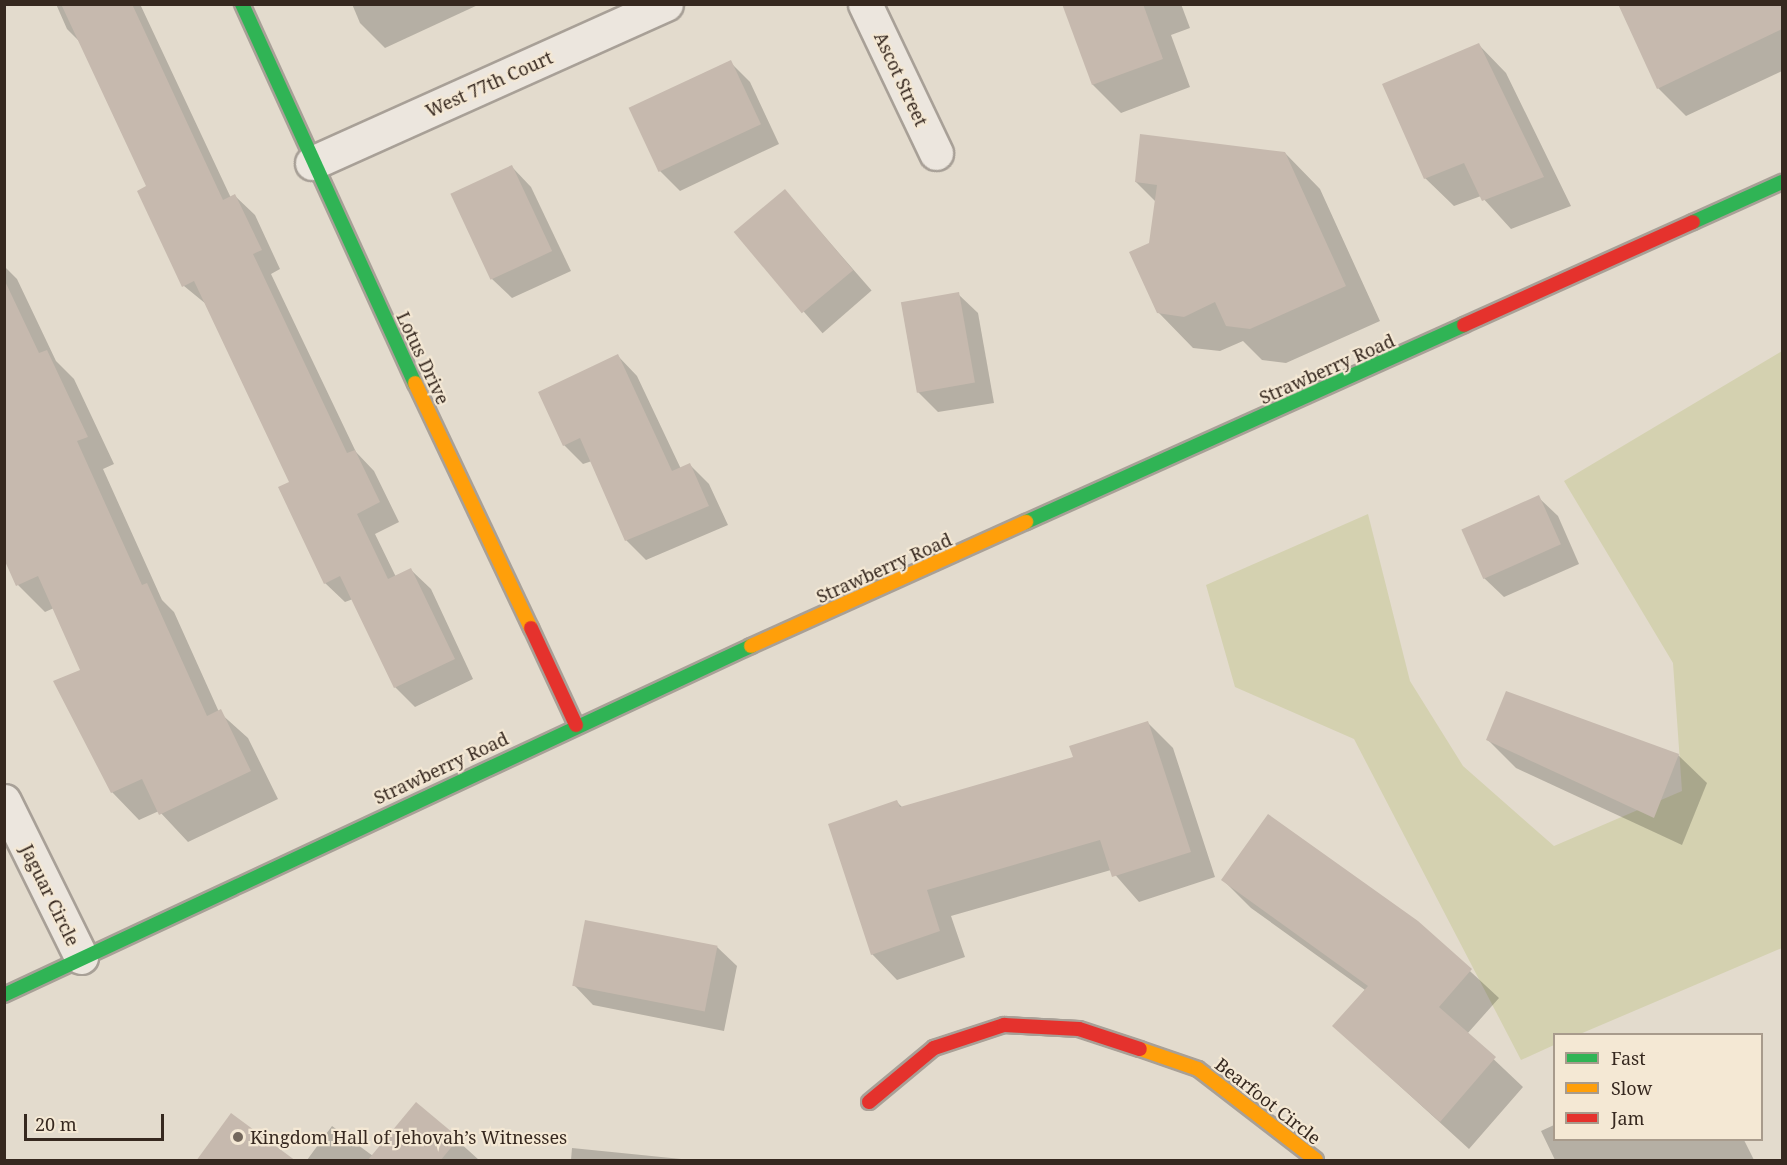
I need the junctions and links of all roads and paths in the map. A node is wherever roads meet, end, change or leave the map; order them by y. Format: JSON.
{"nodes":[{"id":1,"x":242,"y":4,"type":"edge"},
{"id":2,"x":666,"y":4,"type":"edge"},
{"id":3,"x":865,"y":4,"type":"edge"},
{"id":4,"x":936,"y":153,"type":"dead end"},
{"id":5,"x":312,"y":163,"type":"junction"},
{"id":6,"x":1782,"y":183,"type":"edge"},
{"id":7,"x":576,"y":725,"type":"junction"},
{"id":8,"x":4,"y":801,"type":"edge"},
{"id":9,"x":81,"y":957,"type":"junction"},
{"id":10,"x":4,"y":995,"type":"edge"},
{"id":11,"x":869,"y":1102,"type":"dead end"},
{"id":12,"x":1316,"y":1161,"type":"edge"}],
"edges":[{"from":1,"to":5,"type":"street","name":"Lotus Drive"},
{"from":2,"to":5,"type":"street","name":"West 77th Court"},
{"from":3,"to":4,"type":"street","name":"Ascot Street"},
{"from":5,"to":7,"type":"street","name":"Lotus Drive"},
{"from":6,"to":7,"type":"street","name":"Strawberry Road"},
{"from":7,"to":9,"type":"street","name":"Strawberry Road"},
{"from":8,"to":9,"type":"street","name":"Jaguar Circle"},
{"from":9,"to":10,"type":"street","name":"Strawberry Road"},
{"from":11,"to":12,"type":"street","name":"Bearfoot Circle"}]}
